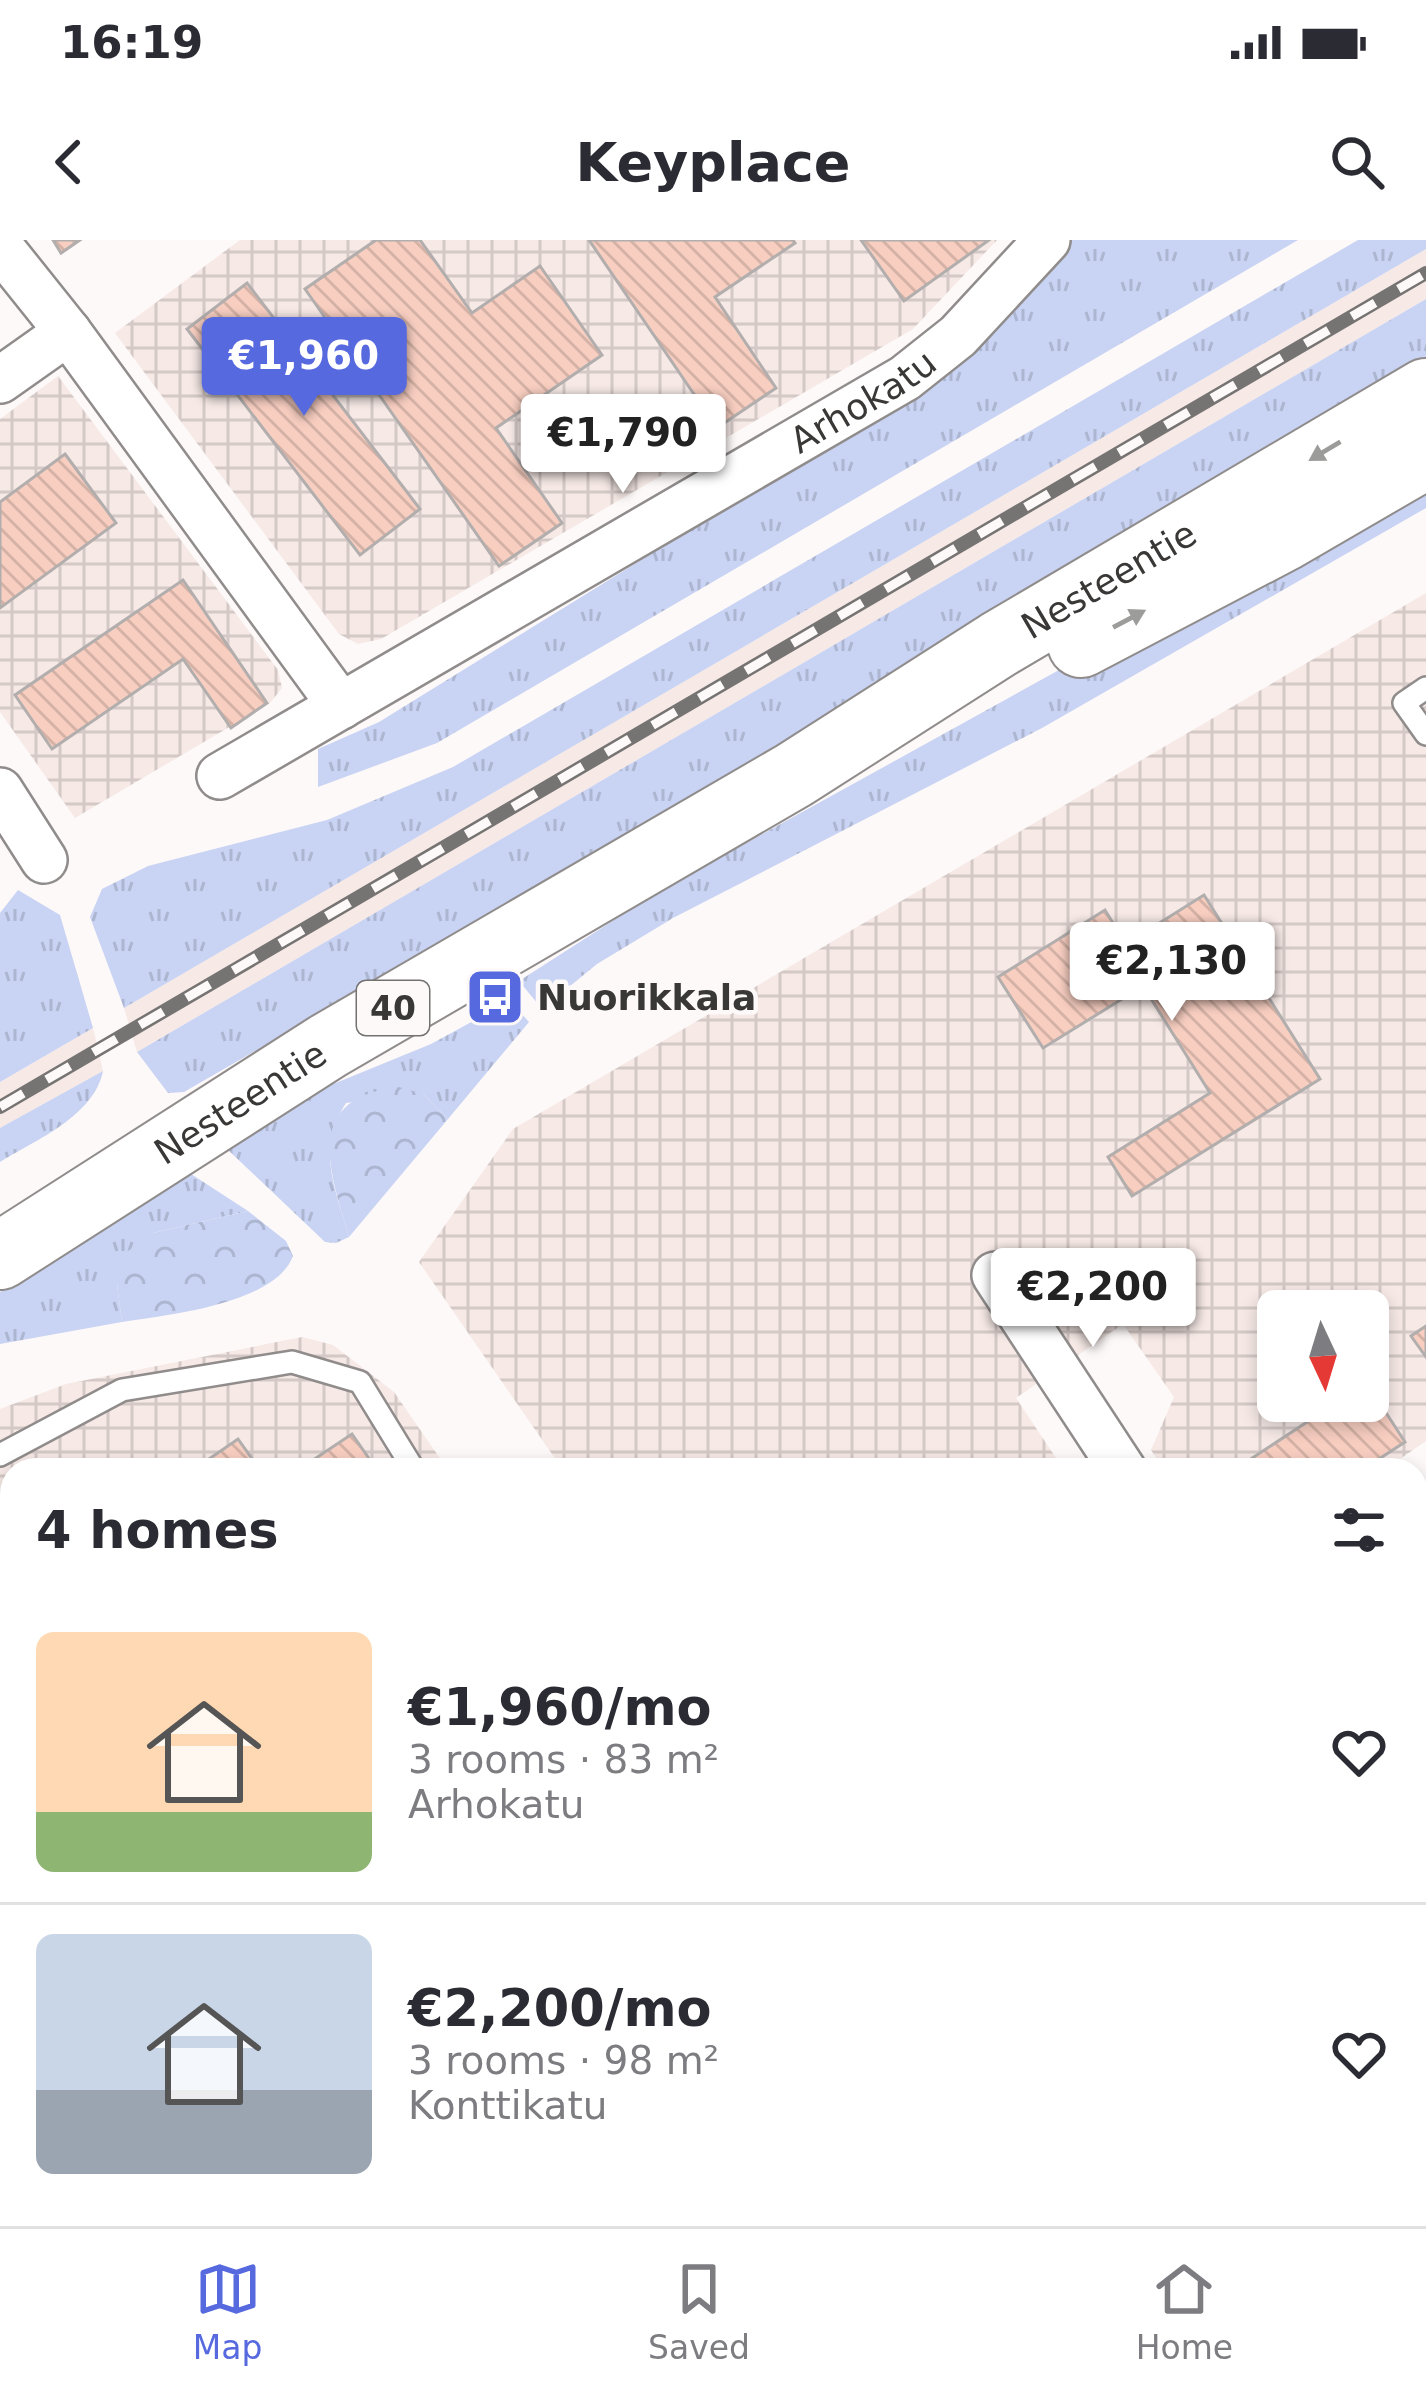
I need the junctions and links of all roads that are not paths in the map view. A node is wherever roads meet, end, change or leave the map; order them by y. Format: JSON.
{"nodes":[{"id":1,"x":1047,"y":240,"type":"edge"},
{"id":2,"x":0,"y":247,"type":"edge"},
{"id":3,"x":68,"y":332,"type":"junction"},
{"id":4,"x":0,"y":380,"type":"edge"},
{"id":5,"x":1426,"y":392,"type":"edge"},
{"id":6,"x":1426,"y":455,"type":"edge"},
{"id":7,"x":1426,"y":688,"type":"edge"},
{"id":8,"x":341,"y":706,"type":"junction"},
{"id":9,"x":1426,"y":734,"type":"edge"},
{"id":10,"x":794,"y":775,"type":"junction"},
{"id":11,"x":220,"y":776,"type":"dead end"},
{"id":12,"x":0,"y":791,"type":"edge"},
{"id":13,"x":44,"y":860,"type":"dead end"},
{"id":14,"x":0,"y":1256,"type":"edge"},
{"id":15,"x":995,"y":1275,"type":"dead end"},
{"id":16,"x":0,"y":1455,"type":"edge"},
{"id":17,"x":407,"y":1458,"type":"edge"},
{"id":18,"x":1115,"y":1458,"type":"edge"}],
"edges":[{"from":1,"to":8,"type":"street","name":"Arhokatu"},
{"from":2,"to":3,"type":"street"},
{"from":3,"to":4,"type":"street"},
{"from":3,"to":8,"type":"street"},
{"from":5,"to":10,"type":"main road","name":"Nesteentie","number":"40","one_way":true},
{"from":10,"to":6,"type":"main road","name":"Nesteentie","number":"40","one_way":true},
{"from":7,"to":9,"type":"lane"},
{"from":8,"to":11,"type":"street","name":"Arhokatu"},
{"from":10,"to":14,"type":"main road","name":"Nesteentie","number":"40"},
{"from":12,"to":13,"type":"street"},
{"from":15,"to":18,"type":"street"},
{"from":16,"to":17,"type":"lane"}]}
